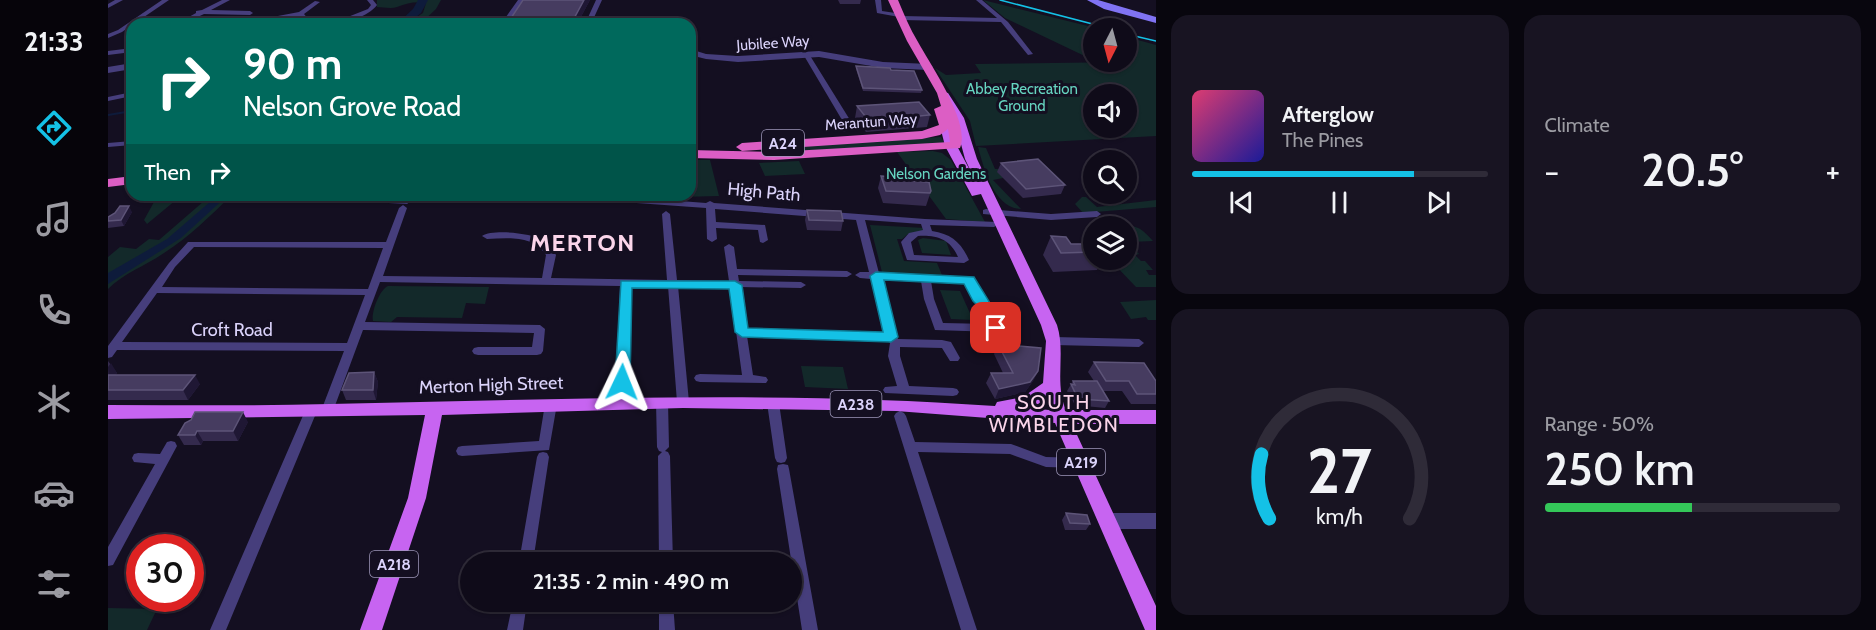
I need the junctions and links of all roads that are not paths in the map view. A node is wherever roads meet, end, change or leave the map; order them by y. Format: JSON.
{"nodes":[{"id":1,"x":120,"y":0,"type":"edge"},
{"id":2,"x":166,"y":0,"type":"edge"},
{"id":3,"x":226,"y":0,"type":"edge"},
{"id":4,"x":370,"y":0,"type":"edge"},
{"id":5,"x":521,"y":0,"type":"edge"},
{"id":6,"x":599,"y":0,"type":"edge"},
{"id":7,"x":878,"y":0,"type":"edge"},
{"id":8,"x":893,"y":0,"type":"edge"},
{"id":9,"x":979,"y":0,"type":"edge"},
{"id":10,"x":1091,"y":0,"type":"edge"},
{"id":11,"x":328,"y":5,"type":"dead end"},
{"id":12,"x":108,"y":6,"type":"edge"},
{"id":13,"x":258,"y":6,"type":"dead end"},
{"id":14,"x":198,"y":12,"type":"junction"},
{"id":15,"x":250,"y":13,"type":"junction"},
{"id":16,"x":301,"y":14,"type":"junction"},
{"id":17,"x":901,"y":17,"type":"junction"},
{"id":18,"x":137,"y":18,"type":"edge"},
{"id":19,"x":189,"y":18,"type":"edge"},
{"id":20,"x":247,"y":18,"type":"edge"},
{"id":21,"x":276,"y":18,"type":"edge"},
{"id":22,"x":304,"y":18,"type":"edge"},
{"id":23,"x":349,"y":18,"type":"edge"},
{"id":24,"x":508,"y":18,"type":"edge"},
{"id":25,"x":591,"y":18,"type":"edge"},
{"id":26,"x":1002,"y":20,"type":"junction"},
{"id":27,"x":1156,"y":20,"type":"edge"},
{"id":28,"x":126,"y":25,"type":"edge"},
{"id":29,"x":108,"y":36,"type":"edge"},
{"id":30,"x":126,"y":51,"type":"edge"},
{"id":31,"x":108,"y":53,"type":"edge"},
{"id":32,"x":806,"y":54,"type":"junction"},
{"id":33,"x":1030,"y":54,"type":"dead end"},
{"id":34,"x":696,"y":55,"type":"edge"},
{"id":35,"x":126,"y":67,"type":"edge"},
{"id":36,"x":924,"y":67,"type":"junction"},
{"id":37,"x":108,"y":70,"type":"edge"},
{"id":38,"x":126,"y":95,"type":"edge"},
{"id":39,"x":108,"y":99,"type":"edge"},
{"id":40,"x":842,"y":130,"type":"dead end"},
{"id":41,"x":953,"y":136,"type":"junction"},
{"id":42,"x":126,"y":144,"type":"edge"},
{"id":43,"x":108,"y":145,"type":"edge"},
{"id":44,"x":696,"y":153,"type":"edge"},
{"id":45,"x":696,"y":154,"type":"edge"},
{"id":46,"x":126,"y":181,"type":"edge"},
{"id":47,"x":108,"y":185,"type":"edge"},
{"id":48,"x":126,"y":187,"type":"edge"},
{"id":49,"x":369,"y":201,"type":"edge"},
{"id":50,"x":408,"y":201,"type":"edge"},
{"id":51,"x":612,"y":201,"type":"edge"},
{"id":52,"x":405,"y":204,"type":"junction"},
{"id":53,"x":710,"y":204,"type":"junction"},
{"id":54,"x":665,"y":208,"type":"junction"},
{"id":55,"x":1098,"y":214,"type":"dead end"},
{"id":56,"x":992,"y":216,"type":"junction"},
{"id":57,"x":860,"y":217,"type":"junction"},
{"id":58,"x":925,"y":222,"type":"junction"},
{"id":59,"x":712,"y":225,"type":"junction"},
{"id":60,"x":928,"y":233,"type":"junction"},
{"id":61,"x":487,"y":236,"type":"dead end"},
{"id":62,"x":712,"y":239,"type":"dead end"},
{"id":63,"x":763,"y":240,"type":"dead end"},
{"id":64,"x":389,"y":244,"type":"junction"},
{"id":65,"x":729,"y":248,"type":"dead end"},
{"id":66,"x":939,"y":259,"type":"junction"},
{"id":67,"x":733,"y":272,"type":"junction"},
{"id":68,"x":847,"y":274,"type":"dead end"},
{"id":69,"x":860,"y":275,"type":"dead end"},
{"id":70,"x":876,"y":276,"type":"junction"},
{"id":71,"x":926,"y":278,"type":"junction"},
{"id":72,"x":376,"y":279,"type":"junction"},
{"id":73,"x":946,"y":279,"type":"junction"},
{"id":74,"x":546,"y":281,"type":"junction"},
{"id":75,"x":626,"y":284,"type":"junction"},
{"id":76,"x":673,"y":284,"type":"junction"},
{"id":77,"x":735,"y":285,"type":"junction"},
{"id":78,"x":801,"y":285,"type":"dead end"},
{"id":79,"x":154,"y":290,"type":"junction"},
{"id":80,"x":371,"y":292,"type":"junction"},
{"id":81,"x":359,"y":326,"type":"junction"},
{"id":82,"x":742,"y":332,"type":"junction"},
{"id":83,"x":893,"y":340,"type":"junction"},
{"id":84,"x":1054,"y":341,"type":"junction"},
{"id":85,"x":1139,"y":343,"type":"dead end"},
{"id":86,"x":350,"y":347,"type":"junction"},
{"id":87,"x":111,"y":350,"type":"edge"},
{"id":88,"x":478,"y":351,"type":"dead end"},
{"id":89,"x":954,"y":358,"type":"dead end"},
{"id":90,"x":700,"y":378,"type":"dead end"},
{"id":91,"x":748,"y":380,"type":"junction"},
{"id":92,"x":762,"y":380,"type":"dead end"},
{"id":93,"x":622,"y":382,"type":"dead end"},
{"id":94,"x":1051,"y":386,"type":"junction"},
{"id":95,"x":904,"y":389,"type":"junction"},
{"id":96,"x":889,"y":390,"type":"dead end"},
{"id":97,"x":953,"y":392,"type":"dead end"},
{"id":98,"x":662,"y":402,"type":"junction"},
{"id":99,"x":683,"y":402,"type":"junction"},
{"id":100,"x":773,"y":403,"type":"junction"},
{"id":101,"x":551,"y":404,"type":"junction"},
{"id":102,"x":435,"y":408,"type":"junction"},
{"id":103,"x":319,"y":411,"type":"junction"},
{"id":104,"x":982,"y":411,"type":"junction"},
{"id":105,"x":108,"y":412,"type":"edge"},
{"id":106,"x":900,"y":416,"type":"dead end"},
{"id":107,"x":1060,"y":417,"type":"junction"},
{"id":108,"x":1156,"y":417,"type":"edge"},
{"id":109,"x":171,"y":446,"type":"dead end"},
{"id":110,"x":909,"y":447,"type":"junction"},
{"id":111,"x":462,"y":451,"type":"dead end"},
{"id":112,"x":544,"y":452,"type":"junction"},
{"id":113,"x":138,"y":458,"type":"dead end"},
{"id":114,"x":164,"y":459,"type":"junction"},
{"id":115,"x":1082,"y":464,"type":"junction"},
{"id":116,"x":1107,"y":521,"type":"junction"},
{"id":117,"x":1156,"y":521,"type":"edge"},
{"id":118,"x":528,"y":552,"type":"edge"},
{"id":119,"x":666,"y":552,"type":"edge"},
{"id":120,"x":108,"y":560,"type":"edge"},
{"id":121,"x":518,"y":612,"type":"edge"},
{"id":122,"x":666,"y":612,"type":"edge"},
{"id":123,"x":218,"y":630,"type":"edge"},
{"id":124,"x":371,"y":630,"type":"edge"},
{"id":125,"x":515,"y":630,"type":"edge"},
{"id":126,"x":667,"y":630,"type":"edge"},
{"id":127,"x":810,"y":630,"type":"edge"},
{"id":128,"x":969,"y":630,"type":"edge"},
{"id":129,"x":1156,"y":630,"type":"edge"}],
"edges":[{"from":1,"to":12,"type":"street"},
{"from":2,"to":18,"type":"street"},
{"from":3,"to":14,"type":"street"},
{"from":4,"to":23,"type":"street"},
{"from":5,"to":24,"type":"street"},
{"from":6,"to":25,"type":"street"},
{"from":7,"to":17,"type":"street"},
{"from":8,"to":17,"type":"highway"},
{"from":9,"to":26,"type":"street"},
{"from":10,"to":27,"type":"main road"},
{"from":11,"to":16,"type":"street"},
{"from":13,"to":15,"type":"street"},
{"from":14,"to":15,"type":"street"},
{"from":14,"to":19,"type":"street"},
{"from":15,"to":20,"type":"street"},
{"from":16,"to":21,"type":"street"},
{"from":16,"to":22,"type":"street"},
{"from":17,"to":26,"type":"street"},
{"from":17,"to":36,"type":"highway"},
{"from":26,"to":33,"type":"street"},
{"from":28,"to":29,"type":"street"},
{"from":30,"to":31,"type":"street"},
{"from":32,"to":34,"type":"street","name":"Jubilee Way"},
{"from":32,"to":36,"type":"street","name":"Jubilee Way"},
{"from":32,"to":40,"type":"street"},
{"from":35,"to":37,"type":"street"},
{"from":36,"to":41,"type":"highway"},
{"from":36,"to":41,"type":"highway"},
{"from":38,"to":39,"type":"street"},
{"from":41,"to":44,"type":"highway","name":"Merantun Way","number":"A24"},
{"from":41,"to":45,"type":"highway","name":"Merantun Way","number":"A24"},
{"from":41,"to":56,"type":"main road","number":"A219"},
{"from":42,"to":43,"type":"street"},
{"from":46,"to":47,"type":"highway"},
{"from":47,"to":48,"type":"highway"},
{"from":49,"to":52,"type":"street"},
{"from":50,"to":52,"type":"street"},
{"from":51,"to":54,"type":"street","name":"High Path"},
{"from":52,"to":64,"type":"street"},
{"from":53,"to":54,"type":"street","name":"High Path"},
{"from":53,"to":57,"type":"street","name":"High Path"},
{"from":53,"to":59,"type":"street"},
{"from":54,"to":76,"type":"street"},
{"from":55,"to":56,"type":"street","name":"High Path"},
{"from":56,"to":58,"type":"street","name":"High Path"},
{"from":56,"to":84,"type":"main road","number":"A219"},
{"from":57,"to":58,"type":"street","name":"High Path"},
{"from":57,"to":70,"type":"street"},
{"from":58,"to":60,"type":"street"},
{"from":59,"to":62,"type":"street"},
{"from":59,"to":63,"type":"street"},
{"from":60,"to":66,"type":"street"},
{"from":60,"to":66,"type":"street"},
{"from":61,"to":74,"type":"street"},
{"from":64,"to":72,"type":"street"},
{"from":64,"to":79,"type":"street"},
{"from":65,"to":67,"type":"street"},
{"from":66,"to":73,"type":"street"},
{"from":67,"to":68,"type":"street"},
{"from":67,"to":77,"type":"street"},
{"from":69,"to":70,"type":"street"},
{"from":70,"to":71,"type":"street"},
{"from":70,"to":83,"type":"street"},
{"from":71,"to":73,"type":"street"},
{"from":71,"to":73,"type":"street"},
{"from":72,"to":74,"type":"street"},
{"from":72,"to":80,"type":"street"},
{"from":74,"to":75,"type":"street"},
{"from":75,"to":76,"type":"street"},
{"from":75,"to":93,"type":"street"},
{"from":76,"to":77,"type":"street"},
{"from":76,"to":99,"type":"street"},
{"from":77,"to":78,"type":"street"},
{"from":77,"to":82,"type":"street"},
{"from":79,"to":80,"type":"street"},
{"from":79,"to":87,"type":"street"},
{"from":80,"to":81,"type":"street"},
{"from":81,"to":86,"type":"street"},
{"from":81,"to":88,"type":"street"},
{"from":82,"to":83,"type":"street"},
{"from":82,"to":91,"type":"street"},
{"from":83,"to":89,"type":"street"},
{"from":83,"to":95,"type":"street"},
{"from":84,"to":85,"type":"street"},
{"from":84,"to":94,"type":"main road","number":"A219"},
{"from":86,"to":87,"type":"street","name":"Croft Road"},
{"from":86,"to":103,"type":"street"},
{"from":90,"to":91,"type":"street"},
{"from":91,"to":92,"type":"street"},
{"from":94,"to":104,"type":"main road","name":"Merton High Street","number":"A238"},
{"from":94,"to":107,"type":"main road","number":"A219"},
{"from":95,"to":96,"type":"street"},
{"from":95,"to":97,"type":"street"},
{"from":98,"to":99,"type":"main road","name":"Merton High Street","number":"A238"},
{"from":98,"to":101,"type":"main road","name":"Merton High Street","number":"A238"},
{"from":98,"to":119,"type":"street"},
{"from":99,"to":100,"type":"main road","name":"Merton High Street","number":"A238"},
{"from":100,"to":104,"type":"main road","name":"Merton High Street","number":"A238"},
{"from":100,"to":127,"type":"street"},
{"from":101,"to":102,"type":"main road","name":"Merton High Street","number":"A238"},
{"from":101,"to":112,"type":"street"},
{"from":102,"to":103,"type":"main road","name":"Merton High Street","number":"A238"},
{"from":102,"to":124,"type":"main road","number":"A218"},
{"from":103,"to":105,"type":"main road","name":"Merton High Street","number":"A238"},
{"from":103,"to":123,"type":"street"},
{"from":104,"to":107,"type":"main road","name":"Merton High Street","number":"A238"},
{"from":106,"to":110,"type":"street"},
{"from":107,"to":108,"type":"main road","number":"A238"},
{"from":107,"to":115,"type":"main road","number":"A219"},
{"from":109,"to":114,"type":"street"},
{"from":110,"to":115,"type":"street"},
{"from":110,"to":128,"type":"street"},
{"from":111,"to":112,"type":"street"},
{"from":112,"to":118,"type":"street"},
{"from":113,"to":114,"type":"street"},
{"from":114,"to":120,"type":"street"},
{"from":115,"to":116,"type":"main road","number":"A219"},
{"from":116,"to":117,"type":"street"},
{"from":116,"to":129,"type":"main road","number":"A219"},
{"from":121,"to":125,"type":"street"},
{"from":122,"to":126,"type":"street"}]}
